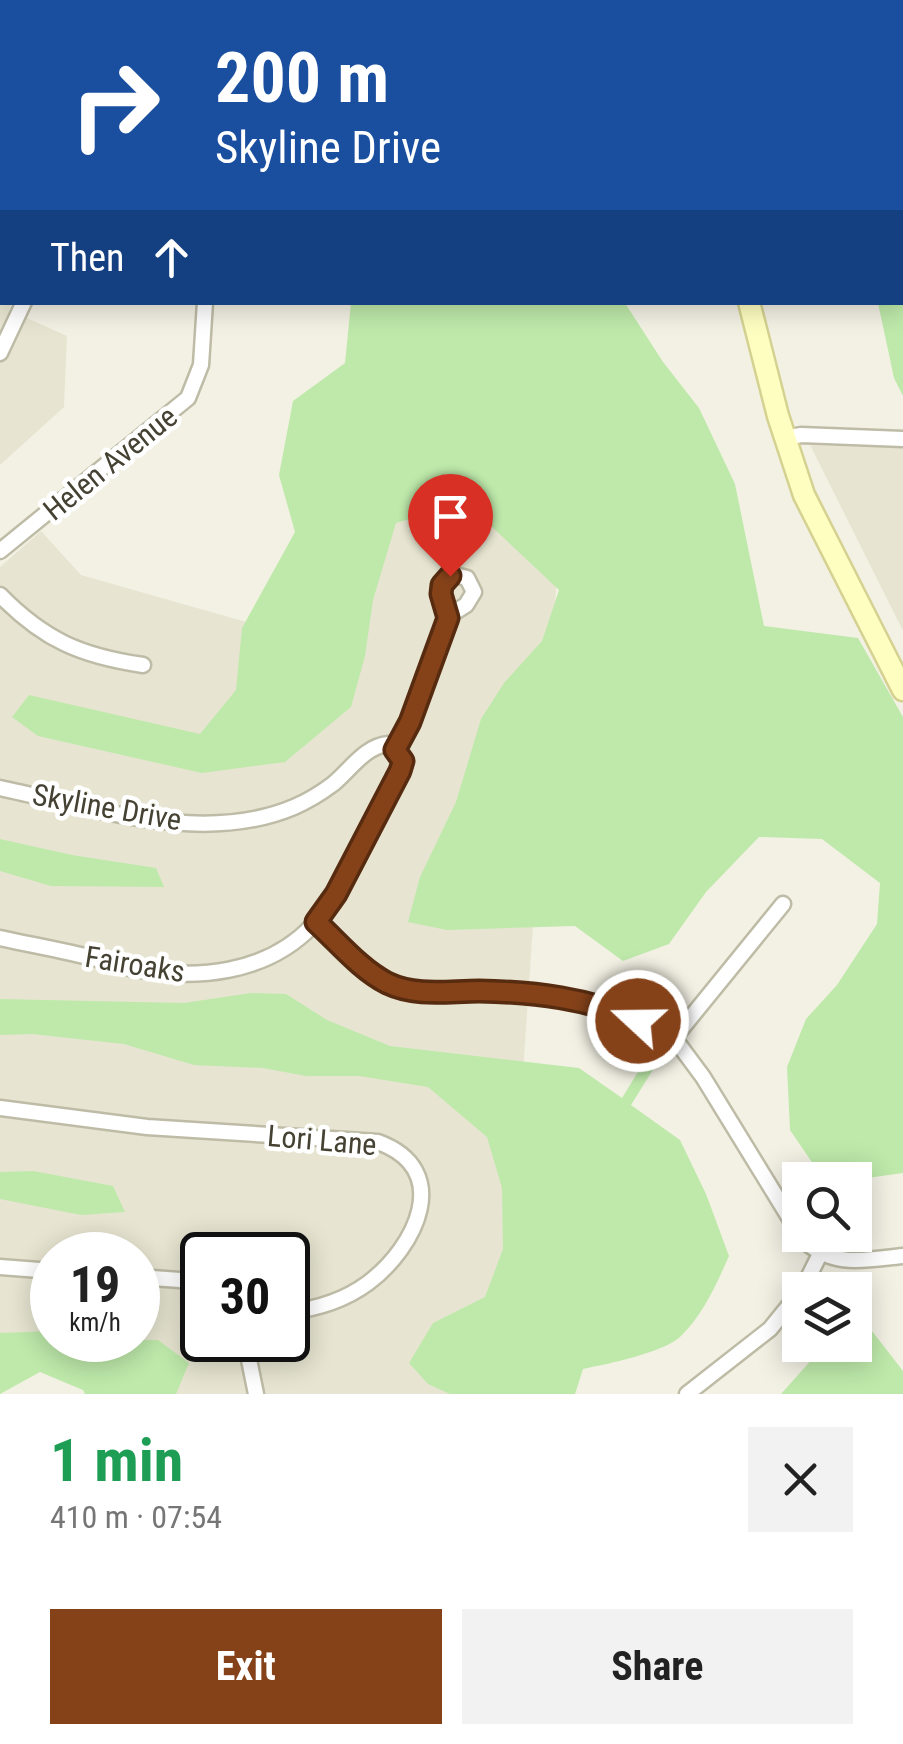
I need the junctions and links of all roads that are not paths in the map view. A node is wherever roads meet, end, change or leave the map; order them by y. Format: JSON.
{"nodes":[{"id":1,"x":23,"y":305,"type":"edge"},
{"id":2,"x":205,"y":305,"type":"edge"},
{"id":3,"x":750,"y":305,"type":"edge"},
{"id":4,"x":0,"y":353,"type":"edge"},
{"id":5,"x":785,"y":438,"type":"junction"},
{"id":6,"x":903,"y":439,"type":"edge"},
{"id":7,"x":0,"y":551,"type":"edge"},
{"id":8,"x":0,"y":594,"type":"edge"},
{"id":9,"x":448,"y":618,"type":"dead end"},
{"id":10,"x":143,"y":665,"type":"dead end"},
{"id":11,"x":903,"y":690,"type":"edge"},
{"id":12,"x":395,"y":750,"type":"junction"},
{"id":13,"x":0,"y":788,"type":"edge"},
{"id":14,"x":782,"y":904,"type":"dead end"},
{"id":15,"x":316,"y":922,"type":"junction"},
{"id":16,"x":0,"y":938,"type":"edge"},
{"id":17,"x":674,"y":1038,"type":"junction"},
{"id":18,"x":0,"y":1108,"type":"edge"},
{"id":19,"x":820,"y":1254,"type":"junction"},
{"id":20,"x":903,"y":1256,"type":"edge"},
{"id":21,"x":0,"y":1267,"type":"edge"},
{"id":22,"x":30,"y":1269,"type":"edge"},
{"id":23,"x":811,"y":1272,"type":"edge"},
{"id":24,"x":310,"y":1306,"type":"edge"},
{"id":25,"x":782,"y":1314,"type":"edge"},
{"id":26,"x":249,"y":1362,"type":"edge"},
{"id":27,"x":256,"y":1394,"type":"edge"},
{"id":28,"x":687,"y":1394,"type":"edge"}],
"edges":[{"from":1,"to":4,"type":"street"},
{"from":2,"to":7,"type":"street","name":"Helen Avenue"},
{"from":3,"to":5,"type":"street"},
{"from":5,"to":6,"type":"street"},
{"from":5,"to":11,"type":"street"},
{"from":8,"to":10,"type":"street"},
{"from":9,"to":12,"type":"street"},
{"from":12,"to":13,"type":"street","name":"Skyline Drive"},
{"from":12,"to":15,"type":"street"},
{"from":14,"to":17,"type":"street"},
{"from":15,"to":16,"type":"street","name":"Fairoaks"},
{"from":15,"to":17,"type":"street"},
{"from":17,"to":19,"type":"street"},
{"from":18,"to":24,"type":"street","name":"Lori Lane"},
{"from":19,"to":20,"type":"street"},
{"from":19,"to":23,"type":"street"},
{"from":21,"to":22,"type":"street"},
{"from":25,"to":28,"type":"street"},
{"from":26,"to":27,"type":"street"}]}
